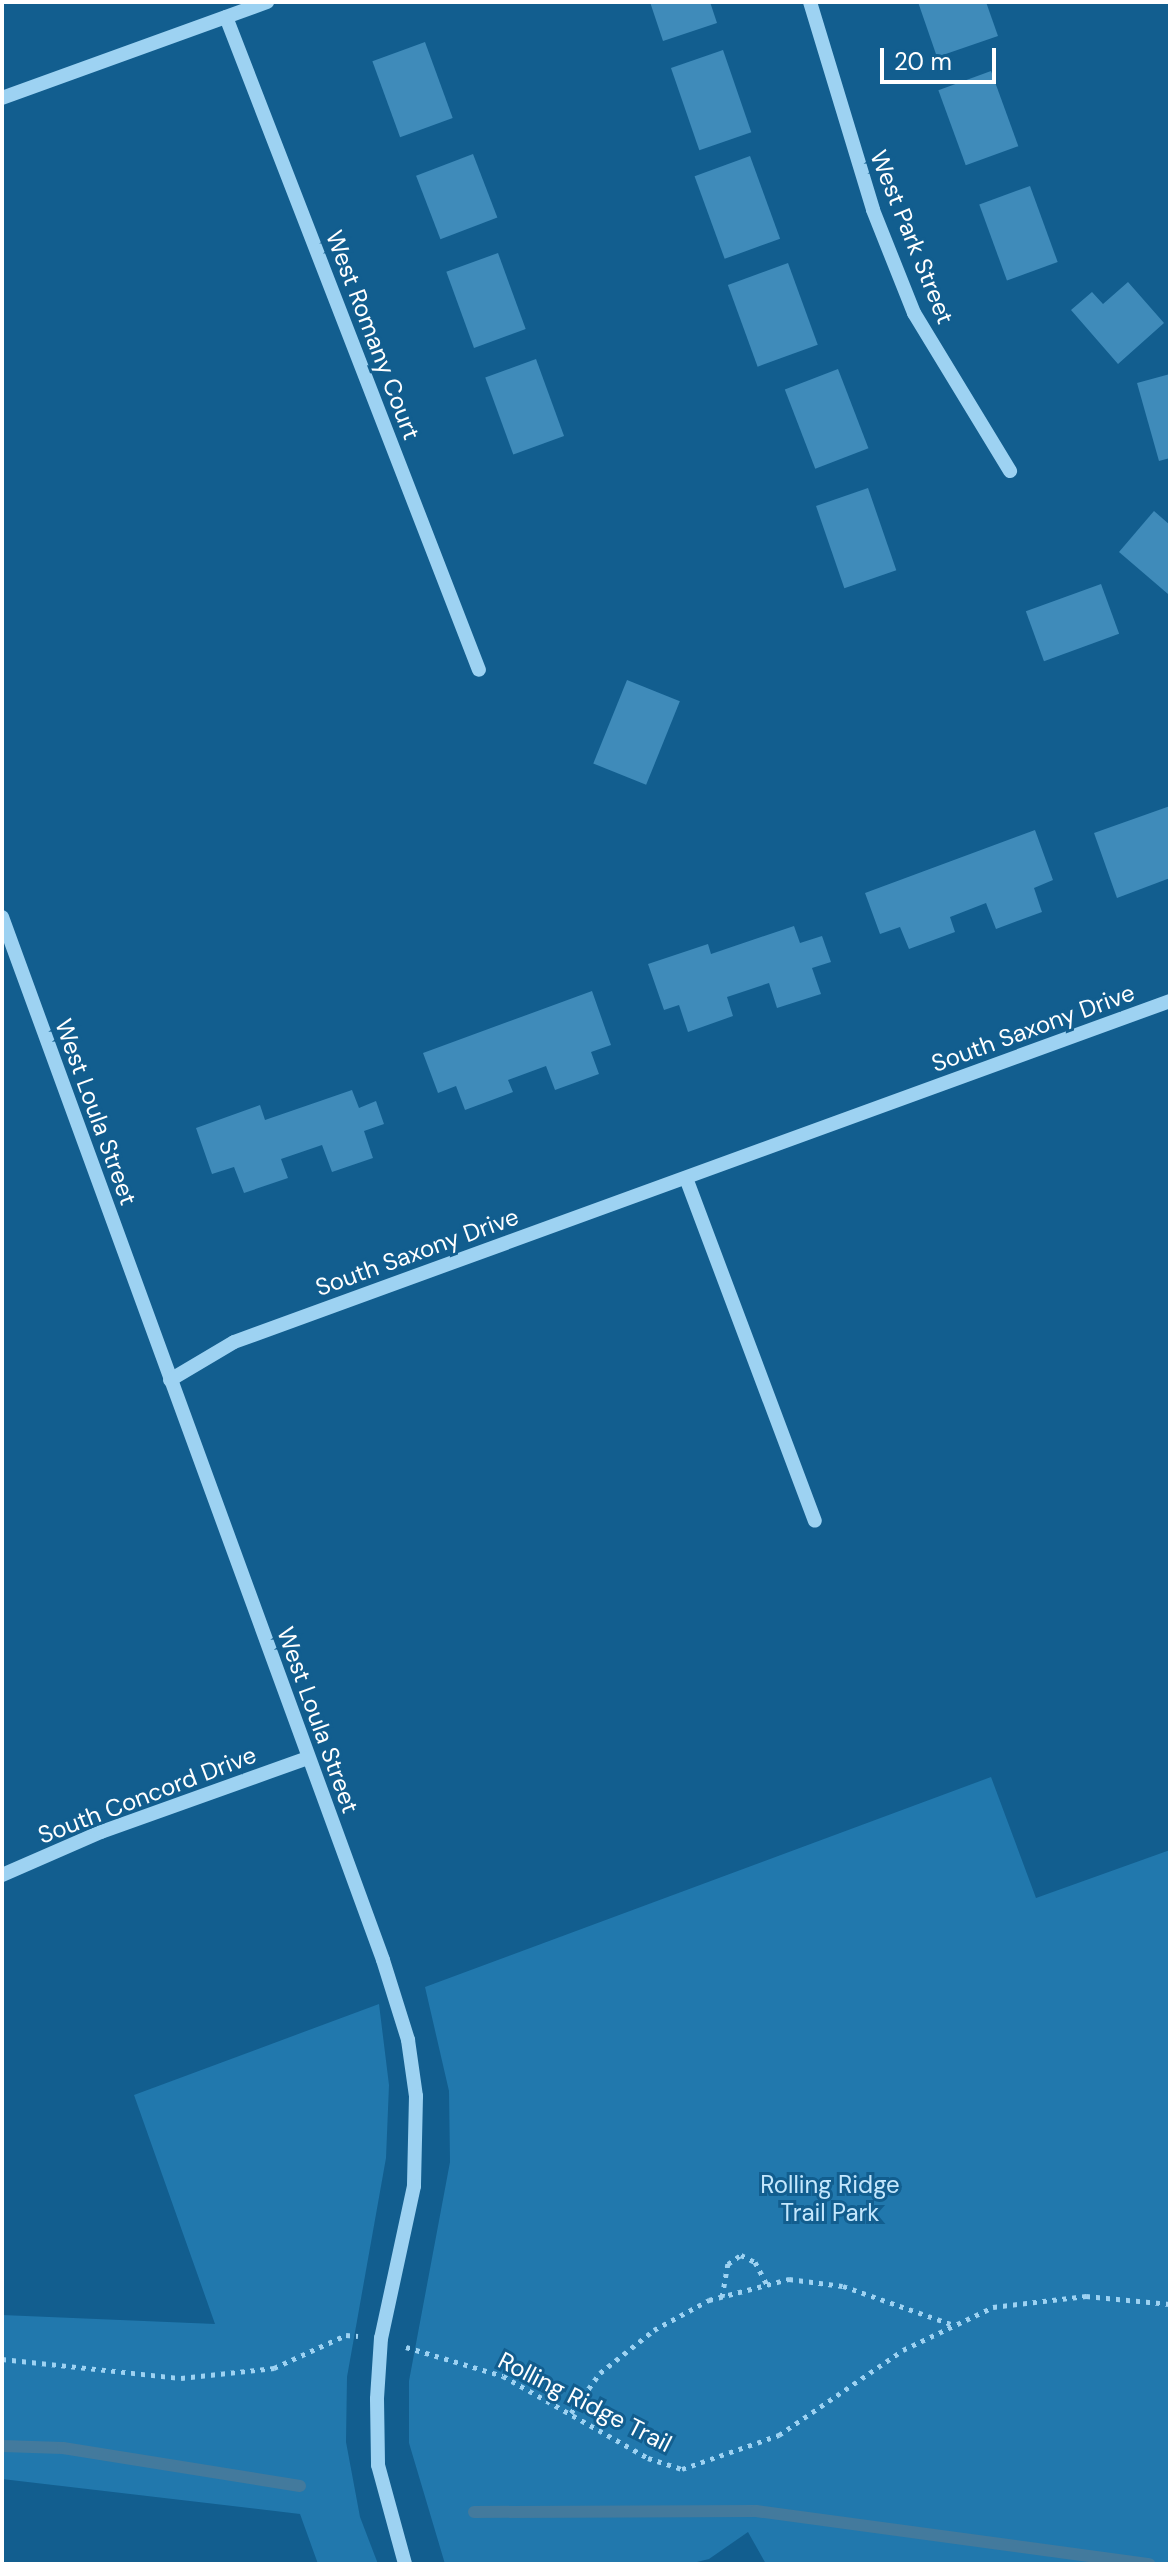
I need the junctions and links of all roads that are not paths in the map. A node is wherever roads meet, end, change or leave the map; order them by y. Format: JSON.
{"nodes":[{"id":1,"x":267,"y":2,"type":"edge"},
{"id":2,"x":810,"y":2,"type":"edge"},
{"id":3,"x":226,"y":17,"type":"junction"},
{"id":4,"x":2,"y":98,"type":"edge"},
{"id":5,"x":1010,"y":471,"type":"dead end"},
{"id":6,"x":479,"y":670,"type":"dead end"},
{"id":7,"x":2,"y":917,"type":"edge"},
{"id":8,"x":1170,"y":1001,"type":"edge"},
{"id":9,"x":686,"y":1178,"type":"junction"},
{"id":10,"x":170,"y":1380,"type":"junction"},
{"id":11,"x":815,"y":1521,"type":"dead end"},
{"id":12,"x":308,"y":1758,"type":"junction"},
{"id":13,"x":2,"y":1875,"type":"edge"},
{"id":14,"x":405,"y":2564,"type":"edge"}],
"edges":[{"from":1,"to":3,"type":"street"},
{"from":2,"to":5,"type":"street","name":"West Park Street"},
{"from":3,"to":4,"type":"street"},
{"from":3,"to":6,"type":"street","name":"West Romany Court"},
{"from":7,"to":10,"type":"street","name":"West Loula Street"},
{"from":8,"to":9,"type":"street","name":"South Saxony Drive"},
{"from":9,"to":10,"type":"street","name":"South Saxony Drive"},
{"from":9,"to":11,"type":"street"},
{"from":10,"to":12,"type":"street","name":"West Loula Street"},
{"from":12,"to":13,"type":"street","name":"South Concord Drive"},
{"from":12,"to":14,"type":"street","name":"West Loula Street"}]}
